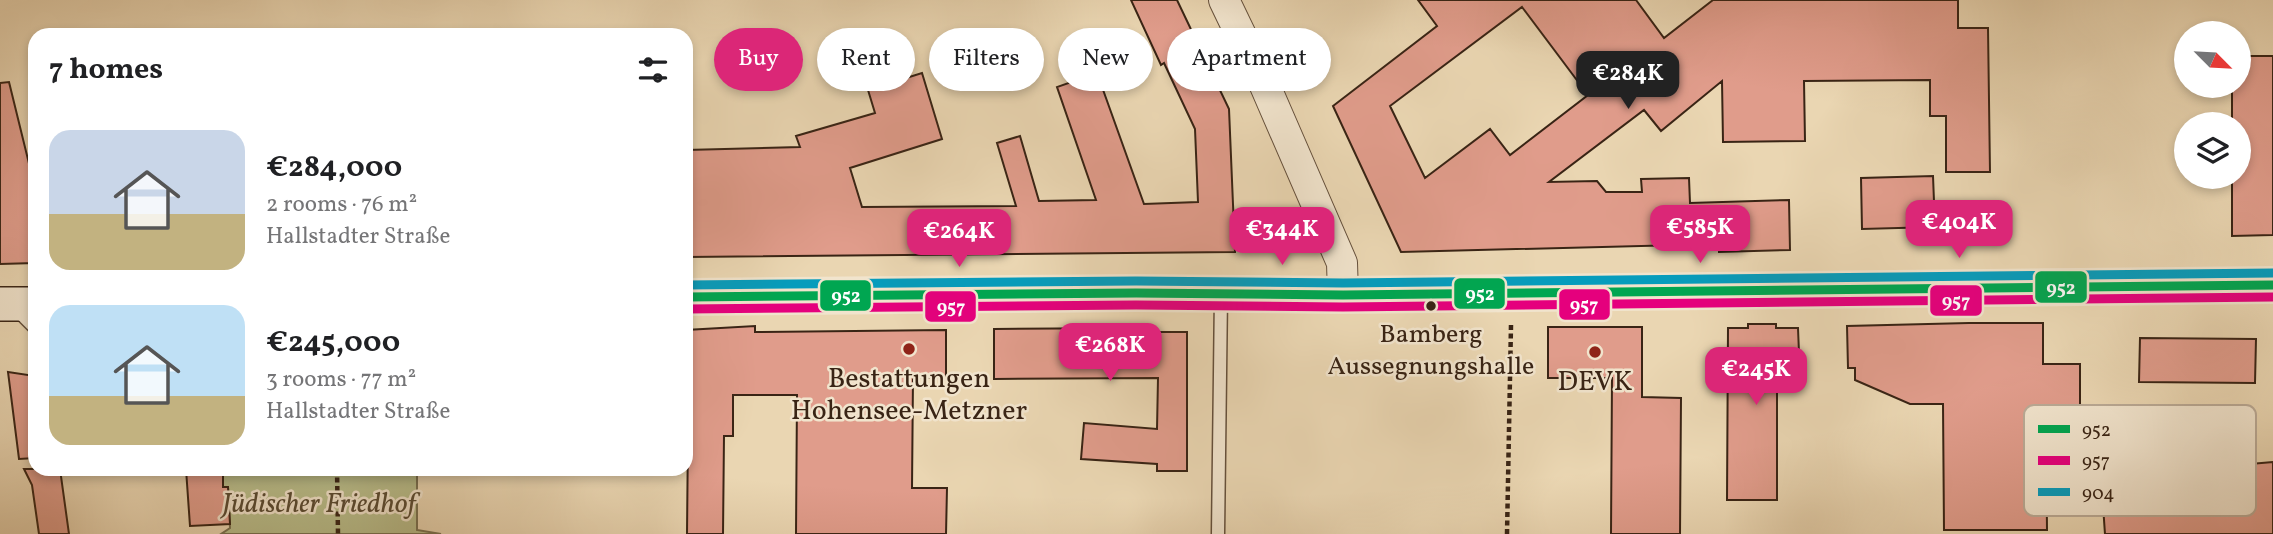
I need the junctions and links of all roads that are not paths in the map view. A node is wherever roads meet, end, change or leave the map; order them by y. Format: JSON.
{"nodes":[{"id":1,"x":1224,"y":0,"type":"edge"},
{"id":2,"x":2273,"y":285,"type":"edge"},
{"id":3,"x":1221,"y":294,"type":"junction"},
{"id":4,"x":1343,"y":295,"type":"junction"},
{"id":5,"x":693,"y":297,"type":"edge"},
{"id":6,"x":15,"y":304,"type":"edge"},
{"id":7,"x":28,"y":320,"type":"edge"},
{"id":8,"x":1218,"y":534,"type":"edge"}],
"edges":[{"from":1,"to":4,"type":"street"},
{"from":2,"to":4,"type":"main road"},
{"from":3,"to":4,"type":"main road"},
{"from":3,"to":5,"type":"main road"},
{"from":3,"to":8,"type":"lane"},
{"from":6,"to":7,"type":"lane"}]}
